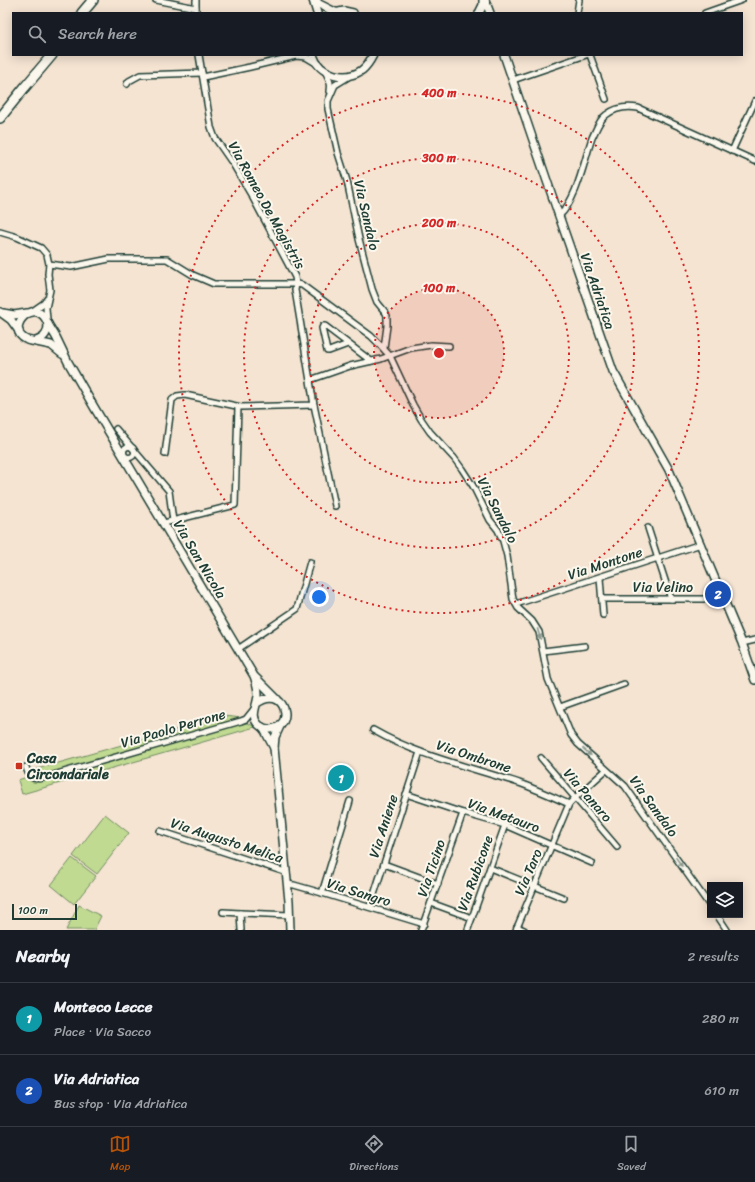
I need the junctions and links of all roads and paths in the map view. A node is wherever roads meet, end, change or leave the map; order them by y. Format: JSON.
{"nodes":[{"id":1,"x":93,"y":0,"type":"edge"},
{"id":2,"x":99,"y":0,"type":"edge"},
{"id":3,"x":156,"y":0,"type":"edge"},
{"id":4,"x":196,"y":0,"type":"edge"},
{"id":5,"x":314,"y":0,"type":"edge"},
{"id":6,"x":484,"y":0,"type":"edge"},
{"id":7,"x":579,"y":0,"type":"edge"},
{"id":8,"x":742,"y":0,"type":"edge"},
{"id":9,"x":196,"y":10,"type":"edge"},
{"id":10,"x":83,"y":12,"type":"edge"},
{"id":11,"x":89,"y":12,"type":"edge"},
{"id":12,"x":317,"y":12,"type":"edge"},
{"id":13,"x":332,"y":12,"type":"edge"},
{"id":14,"x":480,"y":12,"type":"edge"},
{"id":15,"x":490,"y":12,"type":"edge"},
{"id":16,"x":577,"y":12,"type":"edge"},
{"id":17,"x":708,"y":12,"type":"edge"},
{"id":18,"x":44,"y":56,"type":"edge"},
{"id":19,"x":51,"y":56,"type":"edge"},
{"id":20,"x":199,"y":56,"type":"edge"},
{"id":21,"x":293,"y":56,"type":"edge"},
{"id":22,"x":314,"y":56,"type":"edge"},
{"id":23,"x":372,"y":56,"type":"edge"},
{"id":24,"x":504,"y":56,"type":"edge"},
{"id":25,"x":583,"y":56,"type":"edge"},
{"id":26,"x":590,"y":56,"type":"edge"},
{"id":27,"x":322,"y":69,"type":"junction"},
{"id":28,"x":354,"y":74,"type":"junction"},
{"id":29,"x":202,"y":75,"type":"junction"},
{"id":30,"x":513,"y":80,"type":"junction"},
{"id":31,"x":127,"y":84,"type":"dead end"},
{"id":32,"x":330,"y":95,"type":"junction"},
{"id":33,"x":606,"y":98,"type":"dead end"},
{"id":34,"x":755,"y":100,"type":"edge"},
{"id":35,"x":0,"y":109,"type":"edge"},
{"id":36,"x":0,"y":118,"type":"edge"},
{"id":37,"x":732,"y":151,"type":"junction"},
{"id":38,"x":755,"y":161,"type":"edge"},
{"id":39,"x":559,"y":216,"type":"junction"},
{"id":40,"x":0,"y":232,"type":"edge"},
{"id":41,"x":49,"y":264,"type":"junction"},
{"id":42,"x":296,"y":284,"type":"junction"},
{"id":43,"x":50,"y":295,"type":"junction"},
{"id":44,"x":0,"y":313,"type":"edge"},
{"id":45,"x":29,"y":313,"type":"junction"},
{"id":46,"x":48,"y":322,"type":"junction"},
{"id":47,"x":19,"y":331,"type":"junction"},
{"id":48,"x":36,"y":341,"type":"junction"},
{"id":49,"x":348,"y":344,"type":"junction"},
{"id":50,"x":449,"y":346,"type":"dead end"},
{"id":51,"x":384,"y":348,"type":"junction"},
{"id":52,"x":390,"y":356,"type":"junction"},
{"id":53,"x":371,"y":361,"type":"junction"},
{"id":54,"x":68,"y":362,"type":"junction"},
{"id":55,"x":310,"y":380,"type":"junction"},
{"id":56,"x":314,"y":405,"type":"junction"},
{"id":57,"x":238,"y":407,"type":"junction"},
{"id":58,"x":116,"y":429,"type":"dead end"},
{"id":59,"x":133,"y":449,"type":"junction"},
{"id":60,"x":165,"y":454,"type":"dead end"},
{"id":61,"x":124,"y":455,"type":"junction"},
{"id":62,"x":335,"y":506,"type":"dead end"},
{"id":63,"x":173,"y":521,"type":"junction"},
{"id":64,"x":164,"y":523,"type":"junction"},
{"id":65,"x":648,"y":528,"type":"dead end"},
{"id":66,"x":701,"y":544,"type":"junction"},
{"id":67,"x":658,"y":558,"type":"junction"},
{"id":68,"x":310,"y":562,"type":"dead end"},
{"id":69,"x":600,"y":578,"type":"junction"},
{"id":70,"x":602,"y":599,"type":"junction"},
{"id":71,"x":671,"y":599,"type":"junction"},
{"id":72,"x":723,"y":599,"type":"junction"},
{"id":73,"x":516,"y":604,"type":"junction"},
{"id":74,"x":603,"y":615,"type":"dead end"},
{"id":75,"x":755,"y":640,"type":"edge"},
{"id":76,"x":742,"y":643,"type":"junction"},
{"id":77,"x":585,"y":646,"type":"dead end"},
{"id":78,"x":238,"y":649,"type":"junction"},
{"id":79,"x":543,"y":652,"type":"junction"},
{"id":80,"x":254,"y":676,"type":"junction"},
{"id":81,"x":755,"y":680,"type":"edge"},
{"id":82,"x":624,"y":684,"type":"dead end"},
{"id":83,"x":279,"y":701,"type":"junction"},
{"id":84,"x":256,"y":706,"type":"junction"},
{"id":85,"x":560,"y":707,"type":"junction"},
{"id":86,"x":241,"y":721,"type":"junction"},
{"id":87,"x":282,"y":723,"type":"junction"},
{"id":88,"x":261,"y":727,"type":"junction"},
{"id":89,"x":373,"y":730,"type":"dead end"},
{"id":90,"x":274,"y":748,"type":"junction"},
{"id":91,"x":420,"y":752,"type":"junction"},
{"id":92,"x":541,"y":758,"type":"dead end"},
{"id":93,"x":26,"y":767,"type":"dead end"},
{"id":94,"x":606,"y":770,"type":"junction"},
{"id":95,"x":406,"y":794,"type":"junction"},
{"id":96,"x":574,"y":798,"type":"junction"},
{"id":97,"x":350,"y":801,"type":"dead end"},
{"id":98,"x":569,"y":804,"type":"junction"},
{"id":99,"x":462,"y":813,"type":"junction"},
{"id":100,"x":505,"y":826,"type":"junction"},
{"id":101,"x":160,"y":831,"type":"dead end"},
{"id":102,"x":552,"y":846,"type":"junction"},
{"id":103,"x":617,"y":847,"type":"dead end"},
{"id":104,"x":592,"y":863,"type":"dead end"},
{"id":105,"x":384,"y":864,"type":"junction"},
{"id":106,"x":490,"y":868,"type":"junction"},
{"id":107,"x":285,"y":872,"type":"junction"},
{"id":108,"x":287,"y":884,"type":"junction"},
{"id":109,"x":438,"y":884,"type":"junction"},
{"id":110,"x":535,"y":886,"type":"junction"},
{"id":111,"x":322,"y":893,"type":"junction"},
{"id":112,"x":564,"y":898,"type":"dead end"},
{"id":113,"x":707,"y":902,"type":"edge"},
{"id":114,"x":431,"y":903,"type":"junction"},
{"id":115,"x":370,"y":907,"type":"junction"},
{"id":116,"x":223,"y":912,"type":"dead end"},
{"id":117,"x":240,"y":912,"type":"junction"},
{"id":118,"x":290,"y":914,"type":"junction"},
{"id":119,"x":472,"y":918,"type":"junction"},
{"id":120,"x":719,"y":918,"type":"edge"},
{"id":121,"x":424,"y":924,"type":"junction"},
{"id":122,"x":517,"y":928,"type":"edge"},
{"id":123,"x":468,"y":929,"type":"dead end"},
{"id":124,"x":241,"y":930,"type":"edge"},
{"id":125,"x":290,"y":930,"type":"edge"},
{"id":126,"x":421,"y":930,"type":"edge"},
{"id":127,"x":524,"y":930,"type":"edge"},
{"id":128,"x":727,"y":930,"type":"edge"}],
"edges":[{"from":1,"to":10,"type":"highway"},
{"from":2,"to":11,"type":"highway"},
{"from":3,"to":9,"type":"street"},
{"from":4,"to":9,"type":"street"},
{"from":5,"to":12,"type":"street"},
{"from":5,"to":13,"type":"street"},
{"from":6,"to":14,"type":"street"},
{"from":6,"to":15,"type":"street"},
{"from":7,"to":16,"type":"street"},
{"from":8,"to":17,"type":"street"},
{"from":18,"to":35,"type":"highway"},
{"from":19,"to":36,"type":"highway"},
{"from":20,"to":29,"type":"street","name":"Via Romeo De Magistris"},
{"from":21,"to":27,"type":"street"},
{"from":21,"to":29,"type":"street"},
{"from":22,"to":27,"type":"street"},
{"from":23,"to":28,"type":"street"},
{"from":24,"to":30,"type":"street","name":"Via Adriatica"},
{"from":25,"to":30,"type":"street"},
{"from":26,"to":33,"type":"street"},
{"from":27,"to":28,"type":"street"},
{"from":27,"to":32,"type":"street","name":"Via Sandalo"},
{"from":28,"to":32,"type":"street"},
{"from":29,"to":31,"type":"street"},
{"from":29,"to":42,"type":"street","name":"Via Romeo De Magistris"},
{"from":30,"to":39,"type":"street","name":"Via Adriatica"},
{"from":32,"to":51,"type":"street","name":"Via Sandalo"},
{"from":34,"to":37,"type":"street"},
{"from":37,"to":38,"type":"street"},
{"from":37,"to":39,"type":"street"},
{"from":39,"to":66,"type":"street","name":"Via Adriatica"},
{"from":40,"to":41,"type":"street"},
{"from":41,"to":42,"type":"street"},
{"from":41,"to":43,"type":"street"},
{"from":42,"to":51,"type":"street","name":"Via Romeo De Magistris"},
{"from":42,"to":55,"type":"street"},
{"from":43,"to":45,"type":"street"},
{"from":43,"to":46,"type":"street"},
{"from":44,"to":45,"type":"street"},
{"from":44,"to":47,"type":"street","name":"Via San Nicola"},
{"from":45,"to":46,"type":"street"},
{"from":45,"to":47,"type":"street"},
{"from":46,"to":48,"type":"street"},
{"from":46,"to":54,"type":"street","name":"Via San Nicola"},
{"from":47,"to":48,"type":"street","name":"Via San Nicola"},
{"from":48,"to":54,"type":"street","name":"Via San Nicola"},
{"from":49,"to":49,"type":"street"},
{"from":49,"to":53,"type":"street"},
{"from":50,"to":52,"type":"street"},
{"from":51,"to":52,"type":"street","name":"Via Sandalo"},
{"from":52,"to":53,"type":"street"},
{"from":52,"to":73,"type":"street","name":"Via Sandalo"},
{"from":53,"to":55,"type":"street"},
{"from":54,"to":61,"type":"street","name":"Via San Nicola"},
{"from":55,"to":56,"type":"street"},
{"from":56,"to":57,"type":"street"},
{"from":56,"to":62,"type":"street"},
{"from":57,"to":60,"type":"street"},
{"from":57,"to":63,"type":"street"},
{"from":58,"to":59,"type":"street","name":"Via San Nicola"},
{"from":59,"to":61,"type":"street"},
{"from":59,"to":63,"type":"street","name":"Via San Nicola"},
{"from":61,"to":64,"type":"street","name":"Via San Nicola"},
{"from":63,"to":64,"type":"street"},
{"from":64,"to":78,"type":"street","name":"Via San Nicola"},
{"from":65,"to":67,"type":"street"},
{"from":66,"to":67,"type":"street","name":"Via Montone"},
{"from":66,"to":72,"type":"street","name":"Via Adriatica"},
{"from":67,"to":69,"type":"street","name":"Via Montone"},
{"from":67,"to":71,"type":"street"},
{"from":68,"to":78,"type":"street"},
{"from":69,"to":70,"type":"street"},
{"from":69,"to":73,"type":"street","name":"Via Montone"},
{"from":70,"to":71,"type":"street","name":"Via Velino"},
{"from":70,"to":74,"type":"street"},
{"from":71,"to":72,"type":"street","name":"Via Velino"},
{"from":72,"to":76,"type":"street","name":"Via Adriatica"},
{"from":73,"to":79,"type":"street","name":"Via Sandalo","one_way":true},
{"from":75,"to":76,"type":"street"},
{"from":76,"to":81,"type":"street","name":"Via Adriatica"},
{"from":77,"to":79,"type":"street"},
{"from":78,"to":80,"type":"street","name":"Via San Nicola"},
{"from":79,"to":85,"type":"street","name":"Via Sandalo"},
{"from":80,"to":83,"type":"street","name":"Via San Nicola"},
{"from":80,"to":84,"type":"street","name":"Via San Nicola"},
{"from":82,"to":85,"type":"street"},
{"from":83,"to":84,"type":"street"},
{"from":83,"to":87,"type":"street","name":"Via San Nicola"},
{"from":84,"to":86,"type":"street","name":"Via Paolo Perrone"},
{"from":84,"to":88,"type":"street","name":"Via San Nicola"},
{"from":85,"to":94,"type":"street","name":"Via Sandalo","one_way":true},
{"from":86,"to":88,"type":"street","name":"Via Paolo Perrone"},
{"from":86,"to":93,"type":"street","name":"Via Paolo Perrone"},
{"from":87,"to":88,"type":"street"},
{"from":87,"to":90,"type":"street","name":"Via San Nicola"},
{"from":88,"to":90,"type":"street","name":"Via San Nicola"},
{"from":89,"to":91,"type":"street","name":"Via Ombrone"},
{"from":90,"to":107,"type":"street","name":"Via San Nicola"},
{"from":91,"to":95,"type":"street","name":"Via Aniene"},
{"from":91,"to":98,"type":"street","name":"Via Ombrone"},
{"from":92,"to":96,"type":"street","name":"Via Panaro"},
{"from":94,"to":96,"type":"street","name":"Via Taro"},
{"from":94,"to":113,"type":"street","name":"Via Sandalo","one_way":true},
{"from":95,"to":99,"type":"street","name":"Via Metauro"},
{"from":95,"to":105,"type":"street","name":"Via Aniene"},
{"from":96,"to":98,"type":"street","name":"Via Taro"},
{"from":96,"to":103,"type":"street","name":"Via Panaro"},
{"from":97,"to":111,"type":"street"},
{"from":98,"to":102,"type":"street","name":"Via Taro"},
{"from":99,"to":100,"type":"street","name":"Via Metauro"},
{"from":99,"to":109,"type":"street","name":"Via Ticino"},
{"from":100,"to":102,"type":"street","name":"Via Metauro"},
{"from":100,"to":106,"type":"street","name":"Via Rubicone"},
{"from":101,"to":107,"type":"street","name":"Via Augusto Melica"},
{"from":102,"to":104,"type":"street","name":"Via Metauro"},
{"from":102,"to":110,"type":"street","name":"Via Taro"},
{"from":105,"to":109,"type":"street"},
{"from":105,"to":115,"type":"street","name":"Via Aniene"},
{"from":106,"to":110,"type":"street"},
{"from":106,"to":119,"type":"street","name":"Via Rubicone"},
{"from":107,"to":108,"type":"street","name":"Via San Nicola"},
{"from":108,"to":111,"type":"street","name":"Via Sangro"},
{"from":108,"to":118,"type":"street","name":"Via San Nicola"},
{"from":109,"to":114,"type":"street","name":"Via Ticino"},
{"from":110,"to":112,"type":"street"},
{"from":110,"to":122,"type":"street","name":"Via Taro"},
{"from":111,"to":115,"type":"street","name":"Via Sangro"},
{"from":114,"to":119,"type":"street"},
{"from":114,"to":121,"type":"street","name":"Via Ticino"},
{"from":115,"to":121,"type":"street","name":"Via Sangro"},
{"from":116,"to":117,"type":"street"},
{"from":117,"to":118,"type":"street"},
{"from":117,"to":124,"type":"street"},
{"from":118,"to":125,"type":"street","name":"Via San Nicola"},
{"from":119,"to":123,"type":"street","name":"Via Rubicone"},
{"from":120,"to":128,"type":"street"},
{"from":121,"to":126,"type":"street","name":"Via Ticino"},
{"from":122,"to":127,"type":"street"}]}
